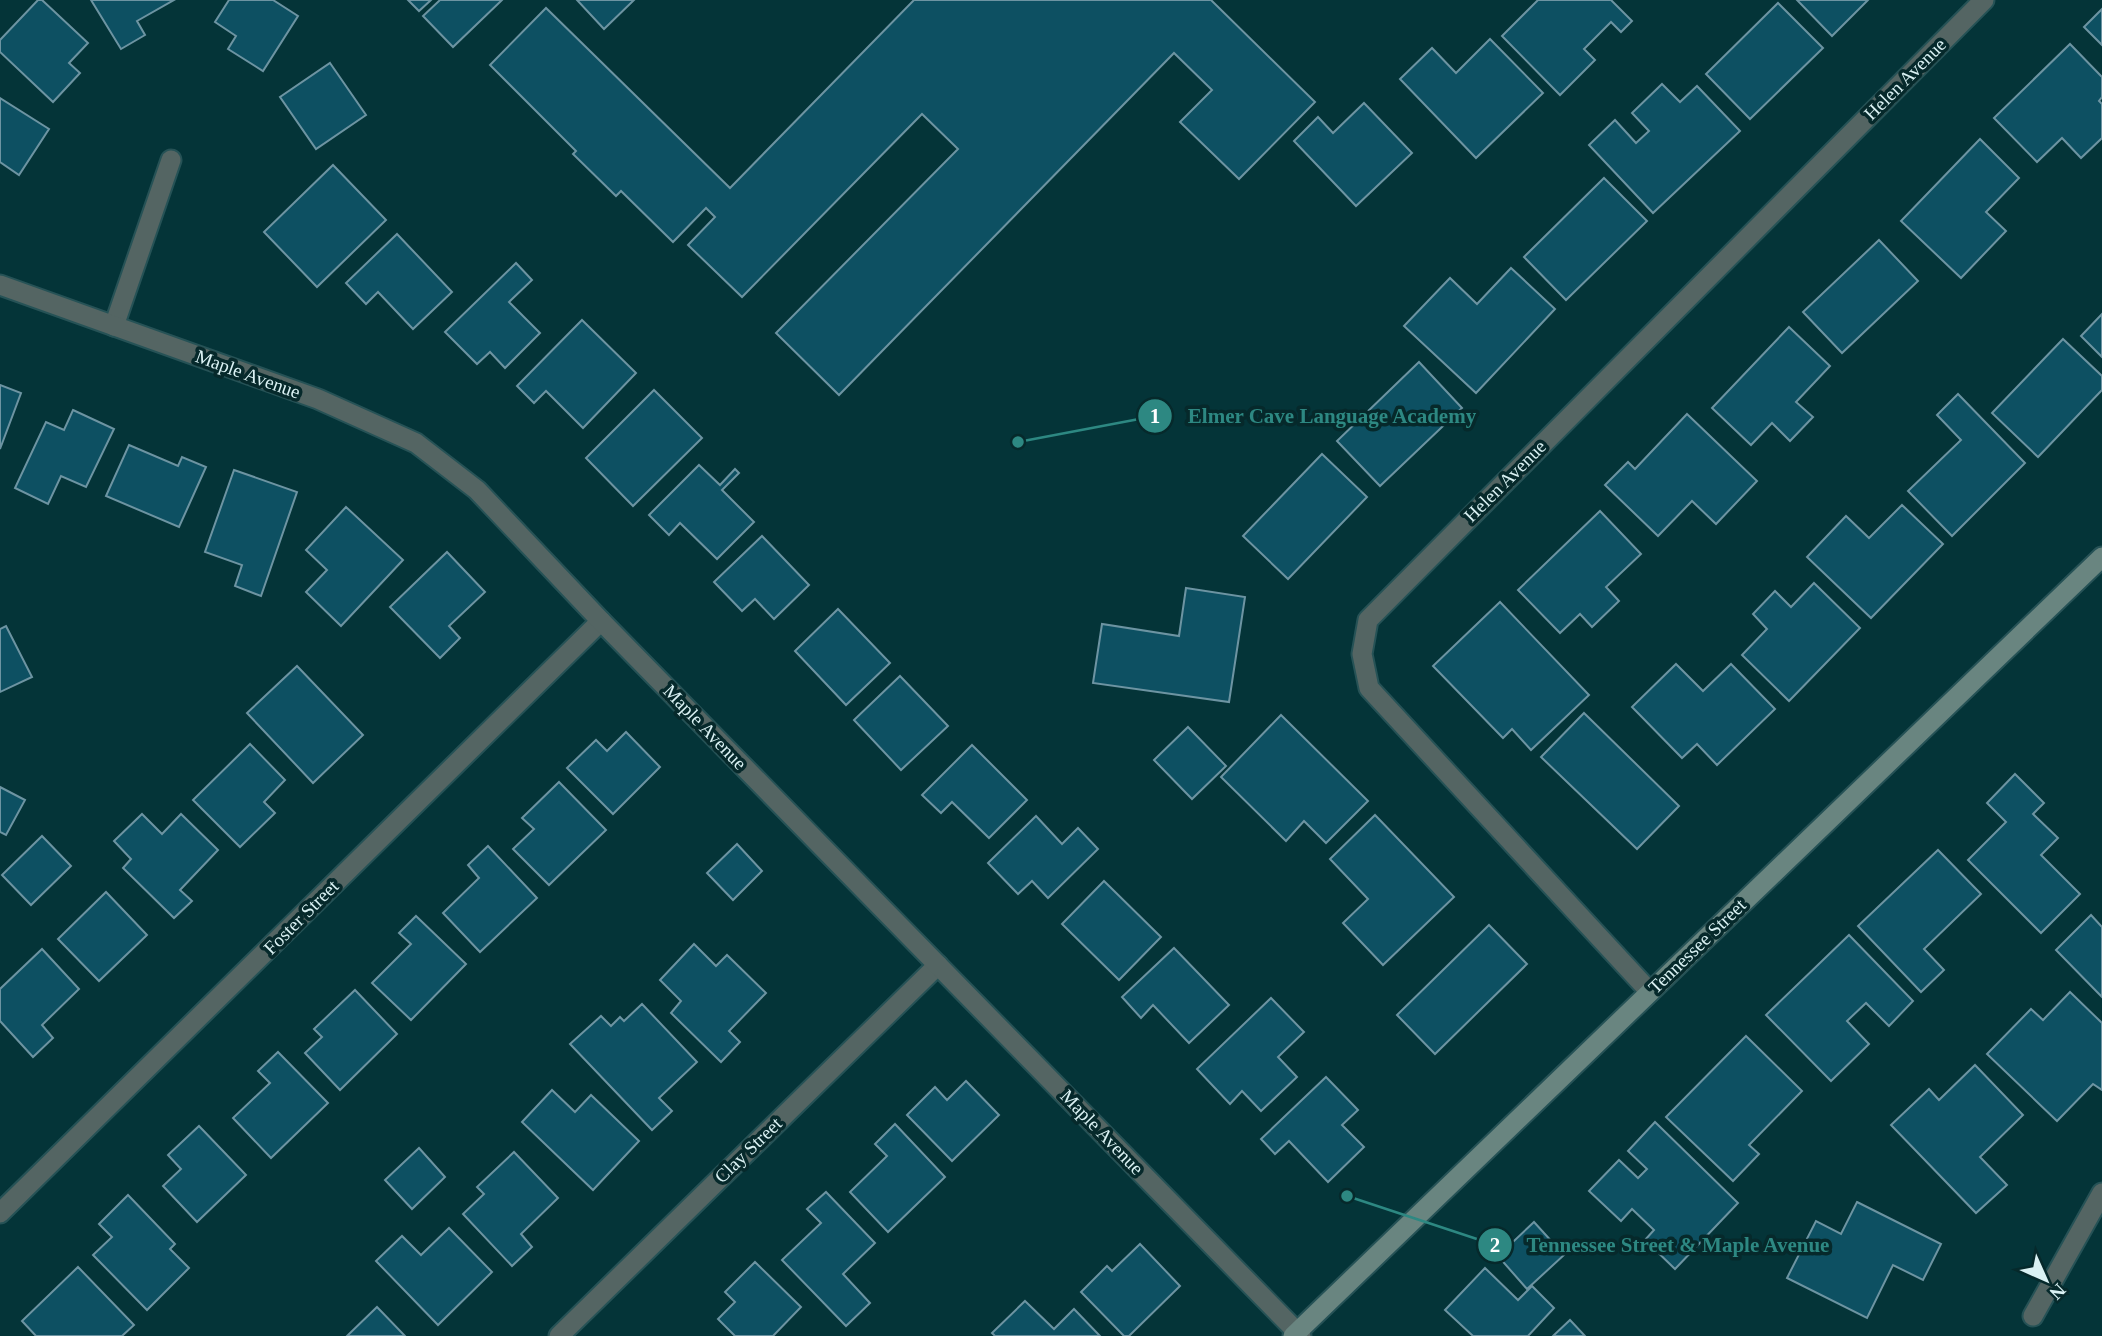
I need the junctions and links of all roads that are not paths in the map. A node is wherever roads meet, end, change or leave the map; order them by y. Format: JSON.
{"nodes":[{"id":1,"x":1984,"y":0,"type":"edge"},
{"id":2,"x":171,"y":160,"type":"dead end"},
{"id":3,"x":0,"y":285,"type":"edge"},
{"id":4,"x":114,"y":326,"type":"junction"},
{"id":5,"x":2102,"y":557,"type":"edge"},
{"id":6,"x":601,"y":621,"type":"junction"},
{"id":7,"x":938,"y":965,"type":"junction"},
{"id":8,"x":1650,"y":992,"type":"junction"},
{"id":9,"x":2102,"y":1193,"type":"edge"},
{"id":10,"x":0,"y":1213,"type":"edge"},
{"id":11,"x":2033,"y":1316,"type":"dead end"},
{"id":12,"x":1297,"y":1335,"type":"edge"},
{"id":13,"x":559,"y":1336,"type":"edge"}],
"edges":[{"from":1,"to":8,"type":"street","name":"Helen Avenue"},
{"from":2,"to":4,"type":"street"},
{"from":3,"to":4,"type":"street","name":"Maple Avenue"},
{"from":4,"to":6,"type":"street","name":"Maple Avenue"},
{"from":5,"to":8,"type":"main road","name":"Tennessee Street"},
{"from":6,"to":7,"type":"street","name":"Maple Avenue"},
{"from":6,"to":10,"type":"street","name":"Foster Street"},
{"from":7,"to":12,"type":"street","name":"Maple Avenue"},
{"from":7,"to":13,"type":"street","name":"Clay Street"},
{"from":8,"to":12,"type":"main road","name":"Tennessee Street"},
{"from":9,"to":11,"type":"street"}]}
